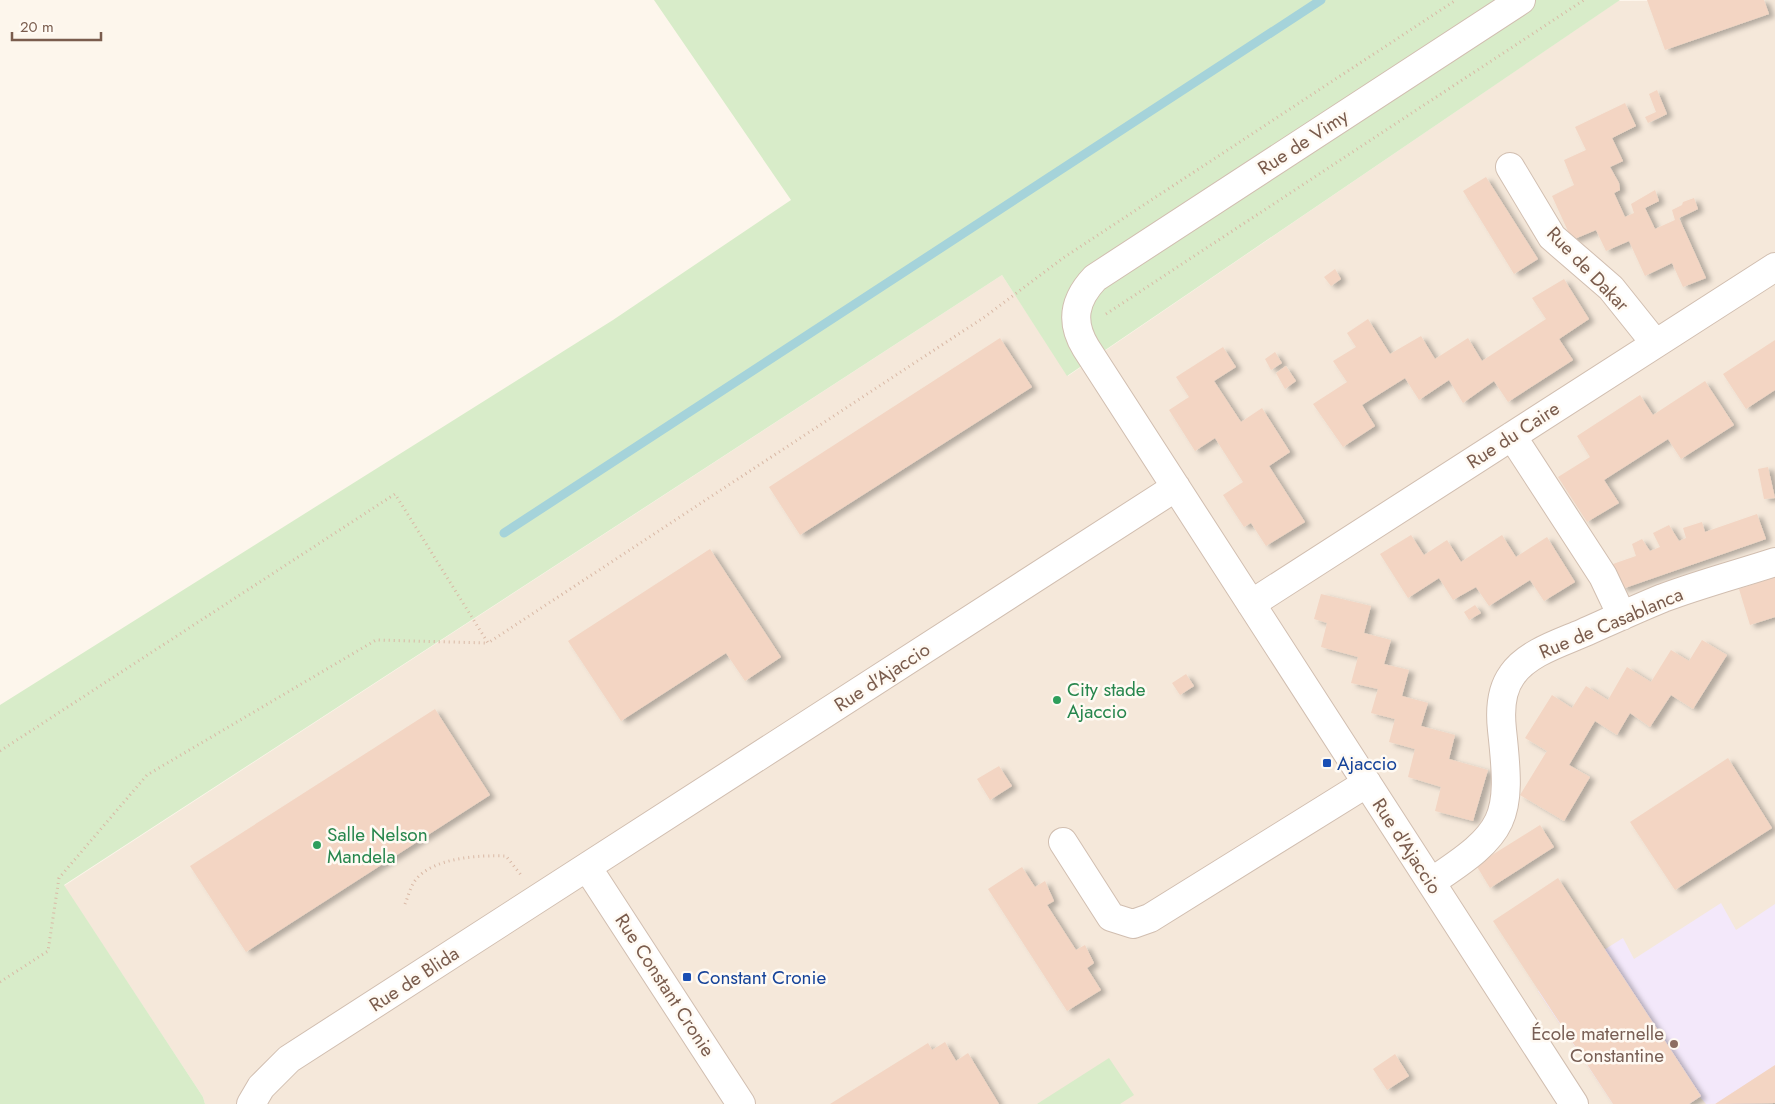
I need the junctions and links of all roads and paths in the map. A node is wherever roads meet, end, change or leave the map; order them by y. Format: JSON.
{"nodes":[{"id":1,"x":1456,"y":0,"type":"edge"},
{"id":2,"x":1521,"y":0,"type":"edge"},
{"id":3,"x":1584,"y":0,"type":"edge"},
{"id":4,"x":1510,"y":167,"type":"dead end"},
{"id":5,"x":1775,"y":267,"type":"edge"},
{"id":6,"x":1076,"y":328,"type":"junction"},
{"id":7,"x":1656,"y":344,"type":"junction"},
{"id":8,"x":1512,"y":436,"type":"junction"},
{"id":9,"x":1176,"y":487,"type":"junction"},
{"id":10,"x":1775,"y":562,"type":"edge"},
{"id":11,"x":1251,"y":604,"type":"junction"},
{"id":12,"x":1622,"y":616,"type":"junction"},
{"id":13,"x":488,"y":643,"type":"junction"},
{"id":14,"x":0,"y":751,"type":"edge"},
{"id":15,"x":1367,"y":783,"type":"junction"},
{"id":16,"x":1063,"y":842,"type":"dead end"},
{"id":17,"x":587,"y":867,"type":"junction"},
{"id":18,"x":1430,"y":882,"type":"junction"},
{"id":19,"x":540,"y":898,"type":"junction"},
{"id":20,"x":405,"y":904,"type":"dead end"},
{"id":21,"x":0,"y":982,"type":"edge"},
{"id":22,"x":252,"y":1104,"type":"edge"},
{"id":23,"x":741,"y":1104,"type":"edge"},
{"id":24,"x":1574,"y":1104,"type":"edge"}],
"edges":[{"from":1,"to":13,"type":"path"},
{"from":2,"to":6,"type":"street","name":"Rue de Vimy"},
{"from":3,"to":6,"type":"path"},
{"from":4,"to":7,"type":"street","name":"Rue de Dakar"},
{"from":5,"to":7,"type":"street","name":"Rue du Caire"},
{"from":6,"to":9,"type":"street","name":"Rue d'Ajaccio"},
{"from":7,"to":8,"type":"street","name":"Rue du Caire"},
{"from":8,"to":11,"type":"street","name":"Rue du Caire"},
{"from":8,"to":12,"type":"street"},
{"from":9,"to":11,"type":"street","name":"Rue d'Ajaccio"},
{"from":9,"to":17,"type":"street","name":"Rue d'Ajaccio"},
{"from":10,"to":12,"type":"street","name":"Rue de Casablanca"},
{"from":11,"to":15,"type":"street","name":"Rue d'Ajaccio"},
{"from":12,"to":18,"type":"street","name":"Rue de Casablanca"},
{"from":13,"to":14,"type":"path"},
{"from":13,"to":21,"type":"path"},
{"from":15,"to":16,"type":"street"},
{"from":15,"to":18,"type":"street","name":"Rue d'Ajaccio"},
{"from":17,"to":19,"type":"street","name":"Rue de Blida"},
{"from":17,"to":23,"type":"street","name":"Rue Constant Cronie"},
{"from":18,"to":24,"type":"street","name":"Rue d'Ajaccio"},
{"from":19,"to":20,"type":"path"},
{"from":19,"to":22,"type":"street","name":"Rue de Blida"}]}
